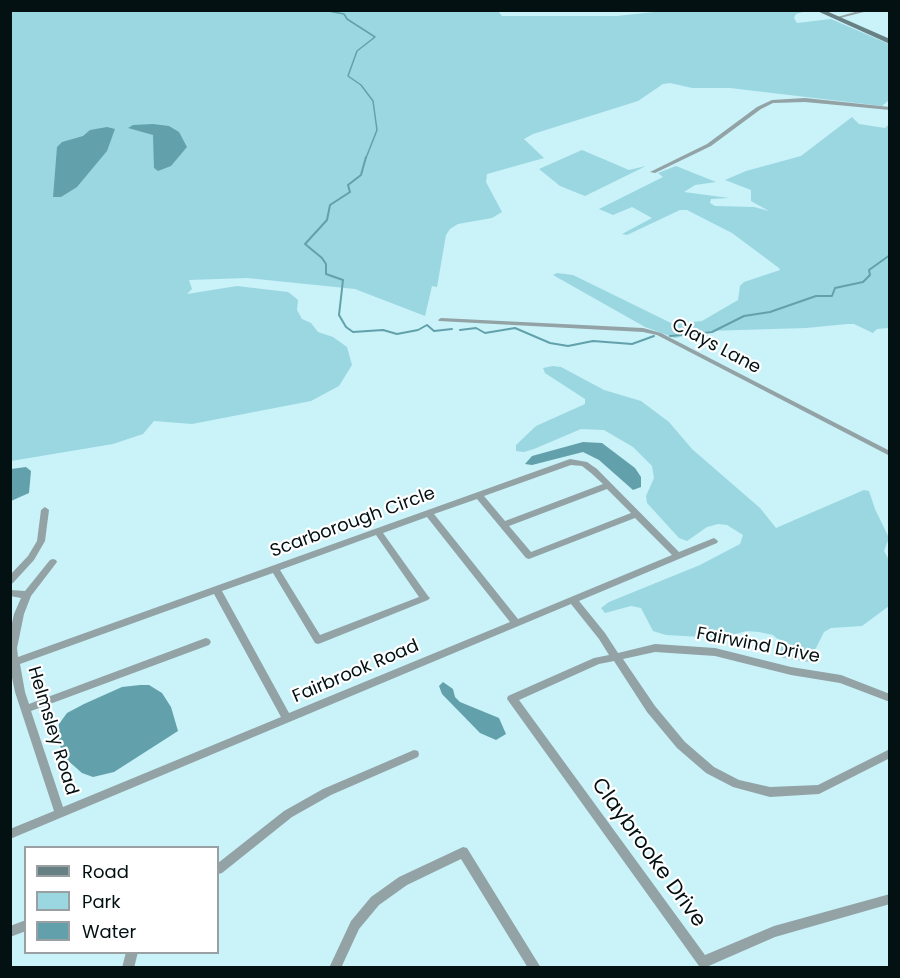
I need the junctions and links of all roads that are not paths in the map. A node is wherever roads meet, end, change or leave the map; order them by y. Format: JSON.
{"nodes":[{"id":1,"x":818,"y":10,"type":"edge"},
{"id":2,"x":870,"y":10,"type":"edge"},
{"id":3,"x":836,"y":18,"type":"junction"},
{"id":4,"x":890,"y":42,"type":"edge"},
{"id":5,"x":890,"y":109,"type":"edge"},
{"id":6,"x":653,"y":172,"type":"dead end"},
{"id":7,"x":441,"y":320,"type":"dead end"},
{"id":8,"x":890,"y":454,"type":"edge"},
{"id":9,"x":609,"y":485,"type":"junction"},
{"id":10,"x":478,"y":495,"type":"junction"},
{"id":11,"x":45,"y":510,"type":"dead end"},
{"id":12,"x":429,"y":513,"type":"junction"},
{"id":13,"x":637,"y":514,"type":"junction"},
{"id":14,"x":503,"y":525,"type":"junction"},
{"id":15,"x":378,"y":532,"type":"junction"},
{"id":16,"x":714,"y":541,"type":"dead end"},
{"id":17,"x":678,"y":556,"type":"junction"},
{"id":18,"x":53,"y":562,"type":"dead end"},
{"id":19,"x":275,"y":569,"type":"junction"},
{"id":20,"x":10,"y":581,"type":"edge"},
{"id":21,"x":217,"y":590,"type":"junction"},
{"id":22,"x":10,"y":593,"type":"edge"},
{"id":23,"x":27,"y":595,"type":"junction"},
{"id":24,"x":573,"y":600,"type":"junction"},
{"id":25,"x":516,"y":623,"type":"junction"},
{"id":26,"x":206,"y":642,"type":"dead end"},
{"id":27,"x":616,"y":656,"type":"junction"},
{"id":28,"x":12,"y":664,"type":"edge"},
{"id":29,"x":890,"y":698,"type":"edge"},
{"id":30,"x":26,"y":709,"type":"junction"},
{"id":31,"x":287,"y":719,"type":"junction"},
{"id":32,"x":890,"y":753,"type":"edge"},
{"id":33,"x":414,"y":754,"type":"dead end"},
{"id":34,"x":60,"y":813,"type":"junction"},
{"id":35,"x":10,"y":834,"type":"edge"},
{"id":36,"x":219,"y":868,"type":"edge"},
{"id":37,"x":890,"y":899,"type":"edge"},
{"id":38,"x":24,"y":926,"type":"edge"},
{"id":39,"x":10,"y":932,"type":"edge"},
{"id":40,"x":335,"y":968,"type":"edge"},
{"id":41,"x":535,"y":968,"type":"edge"}],
"edges":[{"from":1,"to":3,"type":"main road"},
{"from":2,"to":3,"type":"street"},
{"from":3,"to":4,"type":"main road"},
{"from":5,"to":6,"type":"street"},
{"from":7,"to":8,"type":"street","name":"Clays Lane"},
{"from":9,"to":10,"type":"street","name":"Scarborough Circle"},
{"from":9,"to":13,"type":"street","name":"Scarborough Circle"},
{"from":9,"to":14,"type":"street"},
{"from":10,"to":12,"type":"street","name":"Scarborough Circle"},
{"from":10,"to":14,"type":"street"},
{"from":11,"to":20,"type":"street"},
{"from":12,"to":15,"type":"street","name":"Scarborough Circle"},
{"from":12,"to":25,"type":"street"},
{"from":13,"to":14,"type":"street"},
{"from":13,"to":17,"type":"street","name":"Scarborough Circle"},
{"from":15,"to":19,"type":"street","name":"Scarborough Circle"},
{"from":15,"to":19,"type":"street"},
{"from":16,"to":17,"type":"street","name":"Fairbrook Road"},
{"from":17,"to":24,"type":"street","name":"Fairbrook Road"},
{"from":18,"to":23,"type":"street","name":"Helmsley Road"},
{"from":19,"to":21,"type":"street","name":"Scarborough Circle"},
{"from":21,"to":28,"type":"street","name":"Scarborough Circle"},
{"from":21,"to":31,"type":"street"},
{"from":22,"to":23,"type":"street"},
{"from":23,"to":28,"type":"street","name":"Helmsley Road"},
{"from":24,"to":25,"type":"street","name":"Fairbrook Road"},
{"from":24,"to":27,"type":"street"},
{"from":25,"to":31,"type":"street","name":"Fairbrook Road"},
{"from":26,"to":30,"type":"street"},
{"from":27,"to":29,"type":"street","name":"Fairwind Drive"},
{"from":27,"to":32,"type":"street"},
{"from":27,"to":37,"type":"street","name":"Claybrooke Drive"},
{"from":28,"to":30,"type":"street","name":"Helmsley Road"},
{"from":30,"to":34,"type":"street","name":"Helmsley Road"},
{"from":31,"to":34,"type":"street","name":"Fairbrook Road"},
{"from":33,"to":36,"type":"street"},
{"from":34,"to":35,"type":"street","name":"Fairbrook Road"},
{"from":38,"to":39,"type":"street"},
{"from":40,"to":41,"type":"street"}]}
